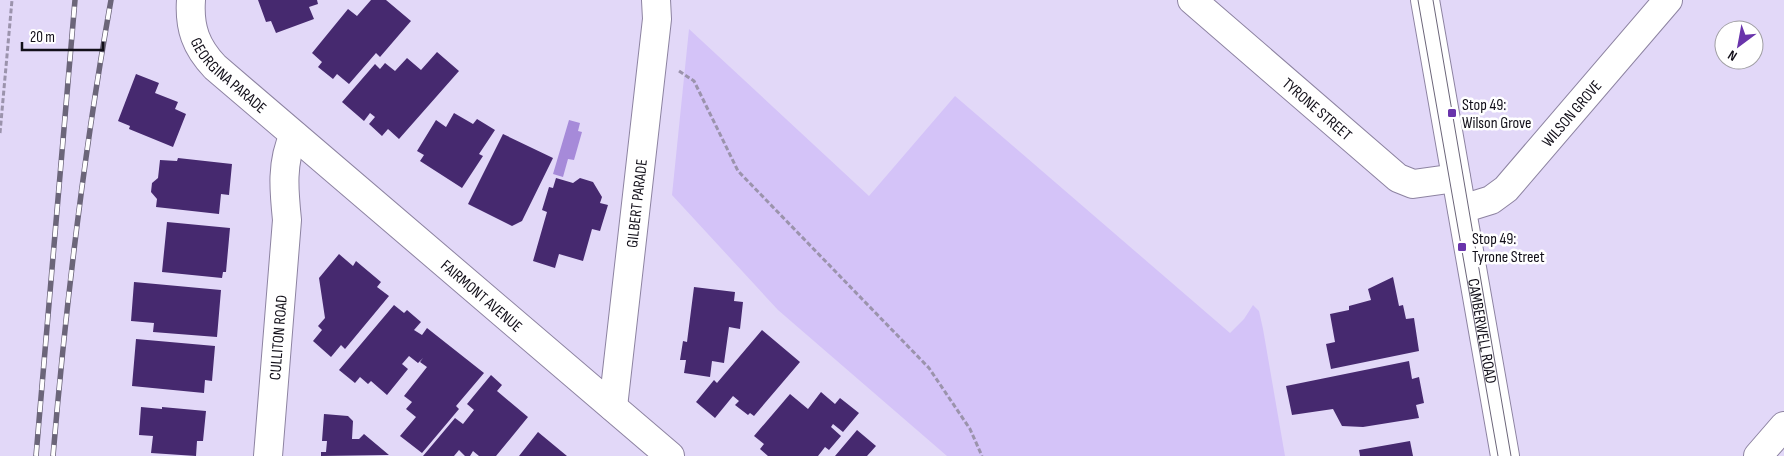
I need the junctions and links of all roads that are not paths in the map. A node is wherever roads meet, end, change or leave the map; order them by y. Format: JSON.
{"nodes":[{"id":1,"x":191,"y":0,"type":"edge"},
{"id":2,"x":656,"y":0,"type":"edge"},
{"id":3,"x":1192,"y":0,"type":"edge"},
{"id":4,"x":1425,"y":0,"type":"edge"},
{"id":5,"x":1668,"y":0,"type":"edge"},
{"id":6,"x":294,"y":135,"type":"junction"},
{"id":7,"x":314,"y":153,"type":"junction"},
{"id":8,"x":1456,"y":178,"type":"junction"},
{"id":9,"x":1462,"y":209,"type":"junction"},
{"id":10,"x":287,"y":220,"type":"junction"},
{"id":11,"x":613,"y":407,"type":"junction"},
{"id":12,"x":1784,"y":426,"type":"edge"},
{"id":13,"x":268,"y":456,"type":"edge"},
{"id":14,"x":670,"y":456,"type":"edge"},
{"id":15,"x":1505,"y":456,"type":"edge"},
{"id":16,"x":1758,"y":456,"type":"edge"}],
"edges":[{"from":1,"to":6,"type":"street","name":"GEORGINA PARADE"},
{"from":2,"to":11,"type":"street","name":"GILBERT PARADE"},
{"from":3,"to":8,"type":"street","name":"TYRONE STREET"},
{"from":4,"to":8,"type":"street","name":"CAMBERWELL ROAD"},
{"from":5,"to":9,"type":"street","name":"WILSON GROVE"},
{"from":6,"to":7,"type":"street","name":"FAIRMONT AVENUE"},
{"from":6,"to":10,"type":"street","name":"CULLITON ROAD"},
{"from":7,"to":10,"type":"street","name":"CULLITON ROAD"},
{"from":7,"to":11,"type":"street","name":"FAIRMONT AVENUE"},
{"from":8,"to":9,"type":"street","name":"CAMBERWELL ROAD"},
{"from":9,"to":15,"type":"street","name":"CAMBERWELL ROAD"},
{"from":10,"to":13,"type":"street","name":"CULLITON ROAD"},
{"from":11,"to":14,"type":"street","name":"FAIRMONT AVENUE"},
{"from":12,"to":16,"type":"street"}]}
